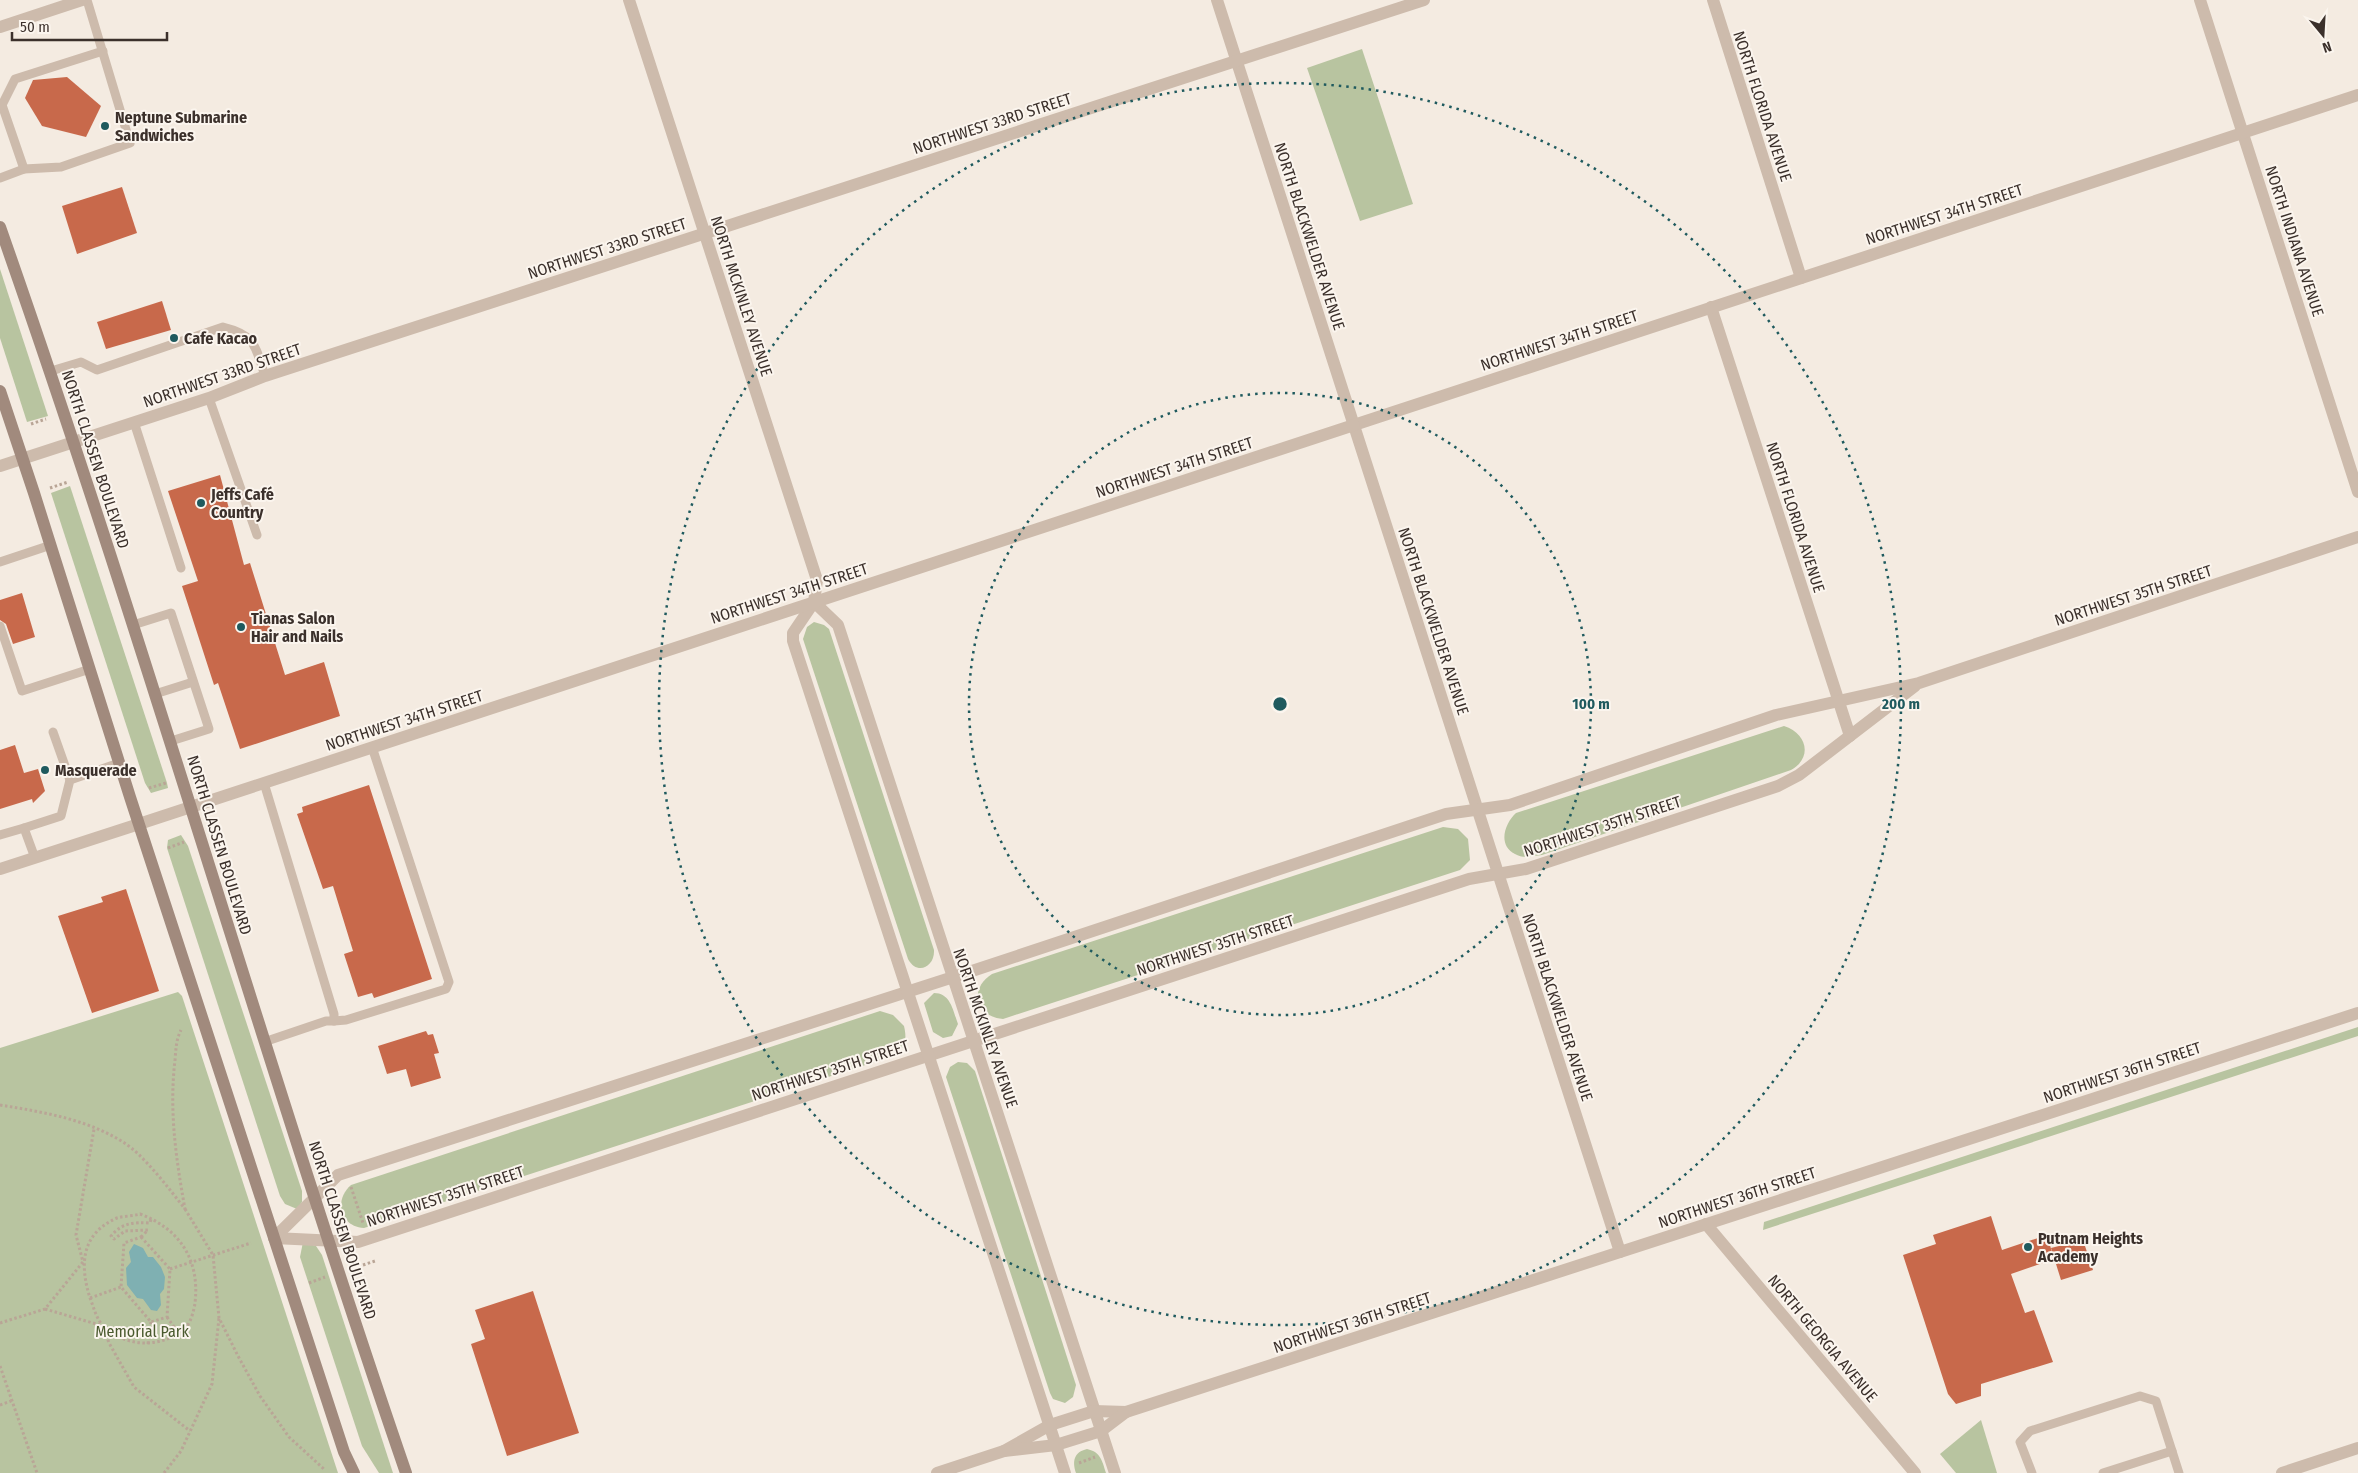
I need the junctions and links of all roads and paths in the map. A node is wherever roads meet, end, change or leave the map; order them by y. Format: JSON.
{"nodes":[{"id":1,"x":82,"y":0,"type":"edge"},
{"id":2,"x":87,"y":0,"type":"edge"},
{"id":3,"x":629,"y":0,"type":"edge"},
{"id":4,"x":1217,"y":0,"type":"edge"},
{"id":5,"x":1424,"y":0,"type":"edge"},
{"id":6,"x":1713,"y":0,"type":"edge"},
{"id":7,"x":2200,"y":0,"type":"edge"},
{"id":8,"x":0,"y":27,"type":"edge"},
{"id":9,"x":102,"y":51,"type":"junction"},
{"id":10,"x":1236,"y":61,"type":"junction"},
{"id":11,"x":2358,"y":95,"type":"edge"},
{"id":12,"x":1,"y":105,"type":"edge"},
{"id":13,"x":2243,"y":133,"type":"junction"},
{"id":14,"x":24,"y":170,"type":"junction"},
{"id":15,"x":0,"y":178,"type":"edge"},
{"id":16,"x":0,"y":227,"type":"edge"},
{"id":17,"x":705,"y":233,"type":"junction"},
{"id":18,"x":1801,"y":278,"type":"junction"},
{"id":19,"x":1712,"y":307,"type":"junction"},
{"id":20,"x":51,"y":371,"type":"junction"},
{"id":21,"x":265,"y":376,"type":"junction"},
{"id":22,"x":0,"y":391,"type":"edge"},
{"id":23,"x":208,"y":398,"type":"junction"},
{"id":24,"x":46,"y":419,"type":"dead end"},
{"id":25,"x":134,"y":422,"type":"junction"},
{"id":26,"x":31,"y":424,"type":"dead end"},
{"id":27,"x":1354,"y":425,"type":"junction"},
{"id":28,"x":73,"y":443,"type":"junction"},
{"id":29,"x":24,"y":459,"type":"junction"},
{"id":30,"x":0,"y":466,"type":"edge"},
{"id":31,"x":68,"y":482,"type":"dead end"},
{"id":32,"x":50,"y":488,"type":"dead end"},
{"id":33,"x":2358,"y":492,"type":"edge"},
{"id":34,"x":257,"y":535,"type":"dead end"},
{"id":35,"x":2358,"y":537,"type":"edge"},
{"id":36,"x":51,"y":545,"type":"junction"},
{"id":37,"x":0,"y":562,"type":"edge"},
{"id":38,"x":181,"y":568,"type":"dead end"},
{"id":39,"x":814,"y":602,"type":"junction"},
{"id":40,"x":133,"y":625,"type":"junction"},
{"id":41,"x":0,"y":626,"type":"edge"},
{"id":42,"x":90,"y":670,"type":"junction"},
{"id":43,"x":193,"y":682,"type":"junction"},
{"id":44,"x":1919,"y":683,"type":"junction"},
{"id":45,"x":156,"y":694,"type":"junction"},
{"id":46,"x":1839,"y":701,"type":"junction"},
{"id":47,"x":53,"y":732,"type":"dead end"},
{"id":48,"x":1850,"y":736,"type":"junction"},
{"id":49,"x":171,"y":741,"type":"junction"},
{"id":50,"x":372,"y":748,"type":"junction"},
{"id":51,"x":119,"y":763,"type":"junction"},
{"id":52,"x":70,"y":780,"type":"junction"},
{"id":53,"x":166,"y":783,"type":"dead end"},
{"id":54,"x":264,"y":783,"type":"junction"},
{"id":55,"x":149,"y":788,"type":"dead end"},
{"id":56,"x":192,"y":806,"type":"junction"},
{"id":57,"x":1477,"y":809,"type":"junction"},
{"id":58,"x":138,"y":824,"type":"junction"},
{"id":59,"x":24,"y":828,"type":"junction"},
{"id":60,"x":0,"y":835,"type":"edge"},
{"id":61,"x":185,"y":842,"type":"dead end"},
{"id":62,"x":168,"y":848,"type":"dead end"},
{"id":63,"x":35,"y":858,"type":"junction"},
{"id":64,"x":0,"y":868,"type":"edge"},
{"id":65,"x":1498,"y":873,"type":"junction"},
{"id":66,"x":952,"y":978,"type":"junction"},
{"id":67,"x":908,"y":991,"type":"junction"},
{"id":68,"x":2358,"y":1013,"type":"edge"},
{"id":69,"x":334,"y":1020,"type":"junction"},
{"id":70,"x":181,"y":1030,"type":"dead end"},
{"id":71,"x":973,"y":1040,"type":"junction"},
{"id":72,"x":264,"y":1042,"type":"junction"},
{"id":73,"x":928,"y":1055,"type":"junction"},
{"id":74,"x":0,"y":1104,"type":"edge"},
{"id":75,"x":94,"y":1129,"type":"junction"},
{"id":76,"x":351,"y":1187,"type":"dead end"},
{"id":77,"x":314,"y":1196,"type":"junction"},
{"id":78,"x":185,"y":1209,"type":"junction"},
{"id":79,"x":151,"y":1219,"type":"junction"},
{"id":80,"x":1706,"y":1224,"type":"junction"},
{"id":81,"x":364,"y":1226,"type":"dead end"},
{"id":82,"x":141,"y":1237,"type":"junction"},
{"id":83,"x":274,"y":1238,"type":"junction"},
{"id":84,"x":329,"y":1240,"type":"junction"},
{"id":85,"x":251,"y":1243,"type":"dead end"},
{"id":86,"x":1620,"y":1252,"type":"junction"},
{"id":87,"x":213,"y":1255,"type":"junction"},
{"id":88,"x":192,"y":1261,"type":"junction"},
{"id":89,"x":375,"y":1261,"type":"dead end"},
{"id":90,"x":84,"y":1262,"type":"junction"},
{"id":91,"x":363,"y":1265,"type":"dead end"},
{"id":92,"x":170,"y":1269,"type":"junction"},
{"id":93,"x":329,"y":1276,"type":"dead end"},
{"id":94,"x":309,"y":1283,"type":"dead end"},
{"id":95,"x":121,"y":1287,"type":"junction"},
{"id":96,"x":90,"y":1298,"type":"junction"},
{"id":97,"x":45,"y":1309,"type":"junction"},
{"id":98,"x":167,"y":1317,"type":"junction"},
{"id":99,"x":219,"y":1318,"type":"junction"},
{"id":100,"x":151,"y":1322,"type":"junction"},
{"id":101,"x":0,"y":1323,"type":"edge"},
{"id":102,"x":104,"y":1326,"type":"junction"},
{"id":103,"x":179,"y":1334,"type":"junction"},
{"id":104,"x":148,"y":1344,"type":"junction"},
{"id":105,"x":0,"y":1366,"type":"edge"},
{"id":106,"x":11,"y":1401,"type":"junction"},
{"id":107,"x":0,"y":1405,"type":"edge"},
{"id":108,"x":1094,"y":1411,"type":"junction"},
{"id":109,"x":1126,"y":1412,"type":"junction"},
{"id":110,"x":1050,"y":1425,"type":"junction"},
{"id":111,"x":190,"y":1431,"type":"junction"},
{"id":112,"x":1101,"y":1431,"type":"junction"},
{"id":113,"x":1056,"y":1445,"type":"junction"},
{"id":114,"x":2358,"y":1448,"type":"edge"},
{"id":115,"x":1004,"y":1451,"type":"junction"},
{"id":116,"x":2172,"y":1451,"type":"junction"},
{"id":117,"x":1097,"y":1457,"type":"dead end"},
{"id":118,"x":1076,"y":1464,"type":"dead end"},
{"id":119,"x":325,"y":1470,"type":"dead end"},
{"id":120,"x":37,"y":1473,"type":"edge"},
{"id":121,"x":164,"y":1473,"type":"edge"},
{"id":122,"x":354,"y":1473,"type":"edge"},
{"id":123,"x":406,"y":1473,"type":"edge"},
{"id":124,"x":937,"y":1473,"type":"edge"},
{"id":125,"x":1065,"y":1473,"type":"edge"},
{"id":126,"x":1114,"y":1473,"type":"edge"},
{"id":127,"x":1915,"y":1473,"type":"edge"},
{"id":128,"x":2032,"y":1473,"type":"edge"},
{"id":129,"x":2103,"y":1473,"type":"edge"},
{"id":130,"x":2179,"y":1473,"type":"edge"},
{"id":131,"x":2282,"y":1473,"type":"edge"}],
"edges":[{"from":1,"to":8,"type":"street"},
{"from":2,"to":9,"type":"lane"},
{"from":3,"to":17,"type":"street","name":"NORTH MCKINLEY AVENUE"},
{"from":4,"to":10,"type":"street","name":"NORTH BLACKWELDER AVENUE"},
{"from":5,"to":10,"type":"street","name":"NORTHWEST 33RD STREET"},
{"from":6,"to":18,"type":"street","name":"NORTH FLORIDA AVENUE"},
{"from":7,"to":13,"type":"street","name":"NORTH INDIANA AVENUE"},
{"from":9,"to":12,"type":"lane"},
{"from":9,"to":14,"type":"lane"},
{"from":10,"to":17,"type":"street","name":"NORTHWEST 33RD STREET"},
{"from":10,"to":27,"type":"street","name":"NORTH BLACKWELDER AVENUE"},
{"from":11,"to":13,"type":"street","name":"NORTHWEST 34TH STREET"},
{"from":12,"to":14,"type":"lane"},
{"from":13,"to":18,"type":"street","name":"NORTHWEST 34TH STREET"},
{"from":13,"to":33,"type":"street","name":"NORTH INDIANA AVENUE"},
{"from":14,"to":15,"type":"lane"},
{"from":16,"to":20,"type":"main road","name":"NORTH CLASSEN BOULEVARD"},
{"from":17,"to":21,"type":"street","name":"NORTHWEST 33RD STREET"},
{"from":17,"to":39,"type":"street","name":"NORTH MCKINLEY AVENUE"},
{"from":18,"to":19,"type":"street","name":"NORTHWEST 34TH STREET"},
{"from":19,"to":27,"type":"street","name":"NORTHWEST 34TH STREET"},
{"from":19,"to":46,"type":"street","name":"NORTH FLORIDA AVENUE"},
{"from":20,"to":21,"type":"lane"},
{"from":20,"to":28,"type":"main road","name":"NORTH CLASSEN BOULEVARD"},
{"from":21,"to":23,"type":"street","name":"NORTHWEST 33RD STREET"},
{"from":22,"to":29,"type":"main road"},
{"from":23,"to":25,"type":"street","name":"NORTHWEST 33RD STREET"},
{"from":23,"to":34,"type":"lane"},
{"from":24,"to":26,"type":"path"},
{"from":25,"to":28,"type":"street","name":"NORTHWEST 33RD STREET"},
{"from":25,"to":38,"type":"lane"},
{"from":27,"to":39,"type":"street","name":"NORTHWEST 34TH STREET"},
{"from":27,"to":57,"type":"street","name":"NORTH BLACKWELDER AVENUE"},
{"from":28,"to":29,"type":"street","name":"NORTHWEST 33RD STREET"},
{"from":28,"to":40,"type":"main road","name":"NORTH CLASSEN BOULEVARD"},
{"from":29,"to":30,"type":"street","name":"NORTHWEST 33RD STREET"},
{"from":29,"to":36,"type":"main road"},
{"from":31,"to":32,"type":"path"},
{"from":35,"to":44,"type":"street","name":"NORTHWEST 35TH STREET"},
{"from":36,"to":37,"type":"lane"},
{"from":36,"to":42,"type":"main road"},
{"from":39,"to":50,"type":"street","name":"NORTHWEST 34TH STREET"},
{"from":39,"to":66,"type":"street","name":"NORTH MCKINLEY AVENUE"},
{"from":39,"to":67,"type":"street","name":"NORTH MCKINLEY AVENUE"},
{"from":40,"to":43,"type":"lane"},
{"from":40,"to":45,"type":"main road","name":"NORTH CLASSEN BOULEVARD"},
{"from":41,"to":42,"type":"lane"},
{"from":42,"to":51,"type":"main road"},
{"from":43,"to":45,"type":"lane"},
{"from":43,"to":49,"type":"lane"},
{"from":44,"to":46,"type":"street","name":"NORTHWEST 35TH STREET"},
{"from":44,"to":48,"type":"street","name":"NORTHWEST 35TH STREET"},
{"from":45,"to":49,"type":"main road","name":"NORTH CLASSEN BOULEVARD"},
{"from":46,"to":48,"type":"street","name":"NORTH FLORIDA AVENUE"},
{"from":46,"to":57,"type":"street","name":"NORTHWEST 35TH STREET"},
{"from":47,"to":52,"type":"lane"},
{"from":48,"to":65,"type":"street","name":"NORTHWEST 35TH STREET"},
{"from":49,"to":56,"type":"main road","name":"NORTH CLASSEN BOULEVARD"},
{"from":50,"to":54,"type":"street","name":"NORTHWEST 34TH STREET"},
{"from":50,"to":69,"type":"lane"},
{"from":51,"to":52,"type":"lane"},
{"from":51,"to":58,"type":"main road"},
{"from":52,"to":59,"type":"lane"},
{"from":53,"to":55,"type":"path"},
{"from":54,"to":56,"type":"street","name":"NORTHWEST 34TH STREET"},
{"from":54,"to":69,"type":"lane"},
{"from":56,"to":58,"type":"street","name":"NORTHWEST 34TH STREET"},
{"from":56,"to":72,"type":"main road","name":"NORTH CLASSEN BOULEVARD"},
{"from":57,"to":65,"type":"street","name":"NORTH BLACKWELDER AVENUE"},
{"from":57,"to":66,"type":"street","name":"NORTHWEST 35TH STREET"},
{"from":58,"to":63,"type":"street","name":"NORTHWEST 34TH STREET"},
{"from":58,"to":83,"type":"main road"},
{"from":59,"to":60,"type":"lane"},
{"from":59,"to":63,"type":"lane"},
{"from":61,"to":62,"type":"path"},
{"from":63,"to":64,"type":"street","name":"NORTHWEST 34TH STREET"},
{"from":65,"to":71,"type":"street","name":"NORTHWEST 35TH STREET"},
{"from":65,"to":86,"type":"street","name":"NORTH BLACKWELDER AVENUE"},
{"from":66,"to":67,"type":"street","name":"NORTHWEST 35TH STREET"},
{"from":66,"to":71,"type":"street","name":"NORTH MCKINLEY AVENUE"},
{"from":67,"to":73,"type":"street","name":"NORTH MCKINLEY AVENUE"},
{"from":67,"to":77,"type":"street","name":"NORTHWEST 35TH STREET"},
{"from":68,"to":80,"type":"street","name":"NORTHWEST 36TH STREET"},
{"from":69,"to":72,"type":"lane"},
{"from":70,"to":78,"type":"path"},
{"from":71,"to":73,"type":"street","name":"NORTHWEST 35TH STREET"},
{"from":71,"to":108,"type":"street","name":"NORTH MCKINLEY AVENUE"},
{"from":72,"to":77,"type":"main road","name":"NORTH CLASSEN BOULEVARD"},
{"from":73,"to":84,"type":"street","name":"NORTHWEST 35TH STREET"},
{"from":73,"to":110,"type":"street","name":"NORTH MCKINLEY AVENUE"},
{"from":74,"to":75,"type":"path"},
{"from":75,"to":78,"type":"path"},
{"from":75,"to":90,"type":"path"},
{"from":76,"to":81,"type":"path"},
{"from":77,"to":83,"type":"street","name":"NORTHWEST 35TH STREET"},
{"from":77,"to":84,"type":"main road","name":"NORTH CLASSEN BOULEVARD"},
{"from":78,"to":87,"type":"path"},
{"from":79,"to":82,"type":"path"},
{"from":79,"to":88,"type":"path"},
{"from":79,"to":90,"type":"path"},
{"from":80,"to":86,"type":"street","name":"NORTHWEST 36TH STREET"},
{"from":80,"to":127,"type":"street","name":"NORTH GEORGIA AVENUE"},
{"from":82,"to":92,"type":"path"},
{"from":82,"to":95,"type":"path"},
{"from":83,"to":84,"type":"street","name":"NORTHWEST 35TH STREET"},
{"from":83,"to":122,"type":"main road"},
{"from":84,"to":123,"type":"main road","name":"NORTH CLASSEN BOULEVARD"},
{"from":85,"to":87,"type":"path"},
{"from":86,"to":109,"type":"street","name":"NORTHWEST 36TH STREET"},
{"from":87,"to":88,"type":"path"},
{"from":87,"to":99,"type":"path"},
{"from":88,"to":92,"type":"path"},
{"from":88,"to":103,"type":"path"},
{"from":89,"to":91,"type":"path"},
{"from":90,"to":96,"type":"path"},
{"from":90,"to":97,"type":"path"},
{"from":92,"to":98,"type":"path"},
{"from":93,"to":94,"type":"path"},
{"from":95,"to":96,"type":"path"},
{"from":95,"to":100,"type":"path"},
{"from":96,"to":102,"type":"path"},
{"from":97,"to":101,"type":"path"},
{"from":97,"to":102,"type":"path"},
{"from":98,"to":100,"type":"path"},
{"from":98,"to":103,"type":"path"},
{"from":99,"to":111,"type":"path"},
{"from":99,"to":119,"type":"path"},
{"from":100,"to":104,"type":"path"},
{"from":102,"to":104,"type":"path"},
{"from":102,"to":111,"type":"path"},
{"from":103,"to":104,"type":"path"},
{"from":105,"to":106,"type":"path"},
{"from":106,"to":107,"type":"path"},
{"from":106,"to":120,"type":"path"},
{"from":108,"to":109,"type":"street","name":"NORTHWEST 36TH STREET"},
{"from":108,"to":110,"type":"street","name":"NORTHWEST 36TH STREET"},
{"from":108,"to":112,"type":"street","name":"NORTH MCKINLEY AVENUE"},
{"from":109,"to":112,"type":"street","name":"NORTHWEST 36TH STREET"},
{"from":110,"to":113,"type":"street","name":"NORTH MCKINLEY AVENUE"},
{"from":110,"to":115,"type":"street","name":"NORTHWEST 36TH STREET"},
{"from":111,"to":121,"type":"path"},
{"from":112,"to":113,"type":"street","name":"NORTHWEST 36TH STREET"},
{"from":112,"to":126,"type":"street","name":"NORTH MCKINLEY AVENUE"},
{"from":113,"to":115,"type":"street","name":"NORTHWEST 36TH STREET"},
{"from":113,"to":125,"type":"street","name":"NORTH MCKINLEY AVENUE"},
{"from":114,"to":131,"type":"street"},
{"from":115,"to":124,"type":"street","name":"NORTHWEST 36TH STREET"},
{"from":116,"to":128,"type":"lane"},
{"from":116,"to":129,"type":"lane"},
{"from":116,"to":130,"type":"lane"},
{"from":117,"to":118,"type":"path"}]}
